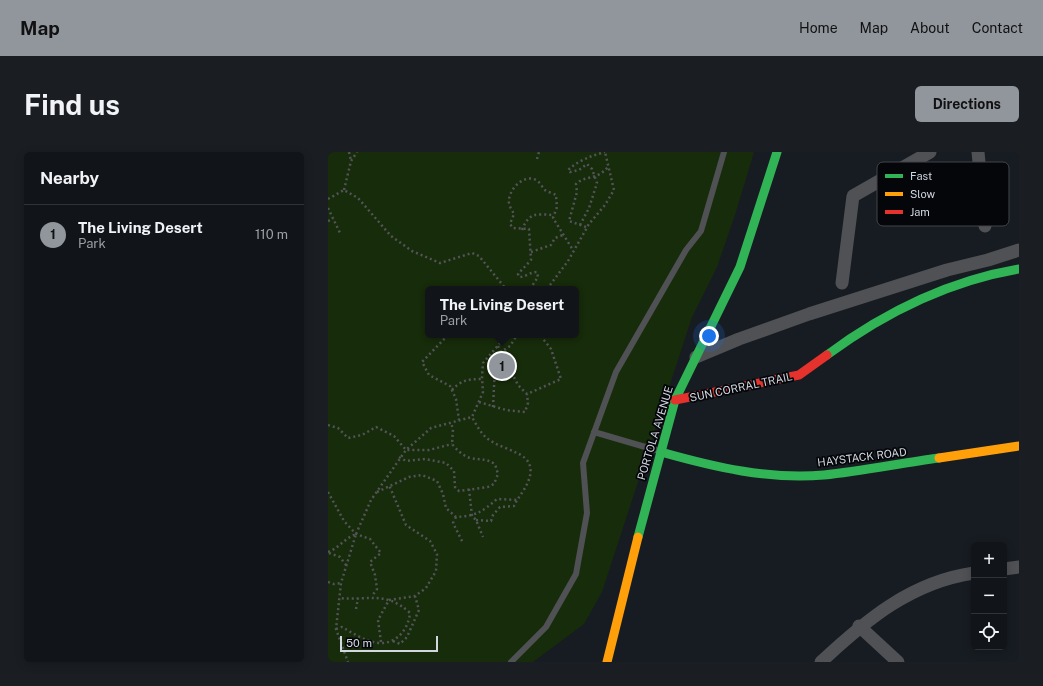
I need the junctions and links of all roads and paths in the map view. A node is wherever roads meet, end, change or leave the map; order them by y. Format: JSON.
{"nodes":[{"id":1,"x":350,"y":152,"type":"edge"},
{"id":2,"x":357,"y":152,"type":"edge"},
{"id":3,"x":539,"y":152,"type":"edge"},
{"id":4,"x":605,"y":152,"type":"edge"},
{"id":5,"x":724,"y":152,"type":"edge"},
{"id":6,"x":777,"y":152,"type":"edge"},
{"id":7,"x":930,"y":152,"type":"edge"},
{"id":8,"x":978,"y":152,"type":"edge"},
{"id":9,"x":537,"y":159,"type":"dead end"},
{"id":10,"x":351,"y":162,"type":"junction"},
{"id":11,"x":912,"y":162,"type":"edge"},
{"id":12,"x":979,"y":162,"type":"edge"},
{"id":13,"x":608,"y":167,"type":"junction"},
{"id":14,"x":594,"y":177,"type":"junction"},
{"id":15,"x":877,"y":182,"type":"edge"},
{"id":16,"x":344,"y":190,"type":"junction"},
{"id":17,"x":328,"y":199,"type":"edge"},
{"id":18,"x":328,"y":208,"type":"edge"},
{"id":19,"x":553,"y":215,"type":"junction"},
{"id":20,"x":333,"y":219,"type":"junction"},
{"id":21,"x":328,"y":221,"type":"edge"},
{"id":22,"x":580,"y":225,"type":"junction"},
{"id":23,"x":586,"y":227,"type":"junction"},
{"id":24,"x":522,"y":230,"type":"junction"},
{"id":25,"x":340,"y":234,"type":"dead end"},
{"id":26,"x":563,"y":235,"type":"junction"},
{"id":27,"x":573,"y":250,"type":"junction"},
{"id":28,"x":1019,"y":250,"type":"edge"},
{"id":29,"x":531,"y":252,"type":"junction"},
{"id":30,"x":1019,"y":269,"type":"edge"},
{"id":31,"x":937,"y":273,"type":"junction"},
{"id":32,"x":842,"y":283,"type":"dead end"},
{"id":33,"x":504,"y":286,"type":"edge"},
{"id":34,"x":532,"y":286,"type":"edge"},
{"id":35,"x":550,"y":286,"type":"edge"},
{"id":36,"x":943,"y":290,"type":"junction"},
{"id":37,"x":445,"y":338,"type":"edge"},
{"id":38,"x":504,"y":338,"type":"edge"},
{"id":39,"x":515,"y":338,"type":"edge"},
{"id":40,"x":542,"y":338,"type":"edge"},
{"id":41,"x":498,"y":346,"type":"junction"},
{"id":42,"x":501,"y":352,"type":"junction"},
{"id":43,"x":696,"y":357,"type":"junction"},
{"id":44,"x":482,"y":379,"type":"junction"},
{"id":45,"x":452,"y":390,"type":"junction"},
{"id":46,"x":527,"y":394,"type":"junction"},
{"id":47,"x":676,"y":400,"type":"junction"},
{"id":48,"x":479,"y":402,"type":"junction"},
{"id":49,"x":493,"y":407,"type":"junction"},
{"id":50,"x":472,"y":417,"type":"junction"},
{"id":51,"x":459,"y":420,"type":"junction"},
{"id":52,"x":451,"y":423,"type":"junction"},
{"id":53,"x":328,"y":425,"type":"edge"},
{"id":54,"x":594,"y":432,"type":"junction"},
{"id":55,"x":452,"y":444,"type":"junction"},
{"id":56,"x":1019,"y":446,"type":"edge"},
{"id":57,"x":406,"y":450,"type":"junction"},
{"id":58,"x":660,"y":452,"type":"junction"},
{"id":59,"x":399,"y":457,"type":"junction"},
{"id":60,"x":389,"y":486,"type":"junction"},
{"id":61,"x":469,"y":489,"type":"junction"},
{"id":62,"x":328,"y":492,"type":"edge"},
{"id":63,"x":377,"y":492,"type":"junction"},
{"id":64,"x":516,"y":500,"type":"junction"},
{"id":65,"x":472,"y":516,"type":"junction"},
{"id":66,"x":456,"y":517,"type":"junction"},
{"id":67,"x":476,"y":520,"type":"junction"},
{"id":68,"x":356,"y":534,"type":"junction"},
{"id":69,"x":483,"y":537,"type":"dead end"},
{"id":70,"x":463,"y":543,"type":"dead end"},
{"id":71,"x":328,"y":553,"type":"edge"},
{"id":72,"x":346,"y":565,"type":"junction"},
{"id":73,"x":1019,"y":567,"type":"edge"},
{"id":74,"x":1007,"y":569,"type":"edge"},
{"id":75,"x":971,"y":574,"type":"edge"},
{"id":76,"x":328,"y":582,"type":"edge"},
{"id":77,"x":341,"y":583,"type":"junction"},
{"id":78,"x":372,"y":596,"type":"junction"},
{"id":79,"x":414,"y":596,"type":"junction"},
{"id":80,"x":339,"y":598,"type":"junction"},
{"id":81,"x":358,"y":598,"type":"junction"},
{"id":82,"x":389,"y":600,"type":"junction"},
{"id":83,"x":356,"y":609,"type":"dead end"},
{"id":84,"x":859,"y":626,"type":"junction"},
{"id":85,"x":336,"y":630,"type":"junction"},
{"id":86,"x":392,"y":641,"type":"junction"},
{"id":87,"x":380,"y":642,"type":"junction"},
{"id":88,"x":348,"y":662,"type":"edge"},
{"id":89,"x":511,"y":662,"type":"edge"},
{"id":90,"x":607,"y":662,"type":"edge"},
{"id":91,"x":821,"y":662,"type":"edge"},
{"id":92,"x":898,"y":662,"type":"edge"}],
"edges":[{"from":1,"to":10,"type":"path"},
{"from":2,"to":10,"type":"path"},
{"from":3,"to":9,"type":"path"},
{"from":4,"to":13,"type":"path"},
{"from":4,"to":14,"type":"path"},
{"from":5,"to":54,"type":"lane"},
{"from":6,"to":43,"type":"street","name":"PORTOLA AVENUE"},
{"from":7,"to":11,"type":"street"},
{"from":8,"to":12,"type":"street"},
{"from":10,"to":16,"type":"path"},
{"from":13,"to":14,"type":"path"},
{"from":13,"to":23,"type":"path"},
{"from":14,"to":22,"type":"path"},
{"from":14,"to":22,"type":"path"},
{"from":15,"to":32,"type":"street"},
{"from":16,"to":17,"type":"path"},
{"from":16,"to":33,"type":"path"},
{"from":18,"to":20,"type":"path"},
{"from":19,"to":24,"type":"path"},
{"from":19,"to":24,"type":"path"},
{"from":19,"to":26,"type":"path"},
{"from":20,"to":21,"type":"path"},
{"from":20,"to":25,"type":"path"},
{"from":22,"to":23,"type":"path"},
{"from":23,"to":27,"type":"path"},
{"from":24,"to":29,"type":"path"},
{"from":26,"to":27,"type":"path"},
{"from":26,"to":29,"type":"path"},
{"from":27,"to":35,"type":"path"},
{"from":28,"to":31,"type":"street"},
{"from":29,"to":34,"type":"path"},
{"from":30,"to":36,"type":"street","name":"SUN CORRAL TRAIL"},
{"from":31,"to":36,"type":"street"},
{"from":31,"to":43,"type":"street"},
{"from":36,"to":47,"type":"street","name":"SUN CORRAL TRAIL"},
{"from":37,"to":45,"type":"path"},
{"from":38,"to":41,"type":"path"},
{"from":39,"to":42,"type":"path"},
{"from":40,"to":46,"type":"path"},
{"from":41,"to":42,"type":"path"},
{"from":41,"to":44,"type":"path"},
{"from":42,"to":46,"type":"path"},
{"from":42,"to":49,"type":"path"},
{"from":43,"to":47,"type":"street","name":"PORTOLA AVENUE"},
{"from":44,"to":45,"type":"path"},
{"from":44,"to":48,"type":"path"},
{"from":45,"to":51,"type":"path"},
{"from":46,"to":49,"type":"path"},
{"from":47,"to":58,"type":"street","name":"PORTOLA AVENUE"},
{"from":48,"to":49,"type":"path"},
{"from":48,"to":50,"type":"path"},
{"from":50,"to":51,"type":"path"},
{"from":50,"to":64,"type":"path"},
{"from":51,"to":52,"type":"path"},
{"from":52,"to":55,"type":"path"},
{"from":52,"to":57,"type":"path"},
{"from":53,"to":57,"type":"path"},
{"from":54,"to":58,"type":"lane"},
{"from":54,"to":89,"type":"lane"},
{"from":55,"to":57,"type":"path"},
{"from":55,"to":61,"type":"path"},
{"from":56,"to":58,"type":"street","name":"HAYSTACK ROAD"},
{"from":57,"to":59,"type":"path"},
{"from":58,"to":90,"type":"street","name":"PORTOLA AVENUE"},
{"from":59,"to":61,"type":"path"},
{"from":59,"to":63,"type":"path"},
{"from":60,"to":63,"type":"path"},
{"from":60,"to":66,"type":"path"},
{"from":60,"to":79,"type":"path"},
{"from":61,"to":65,"type":"path"},
{"from":62,"to":68,"type":"path"},
{"from":63,"to":68,"type":"path"},
{"from":64,"to":65,"type":"path"},
{"from":64,"to":67,"type":"path"},
{"from":65,"to":66,"type":"path"},
{"from":65,"to":67,"type":"path"},
{"from":66,"to":70,"type":"path"},
{"from":67,"to":69,"type":"path"},
{"from":68,"to":71,"type":"path"},
{"from":68,"to":72,"type":"path"},
{"from":68,"to":78,"type":"path"},
{"from":71,"to":72,"type":"path"},
{"from":72,"to":77,"type":"path"},
{"from":73,"to":74,"type":"street"},
{"from":75,"to":84,"type":"street"},
{"from":76,"to":77,"type":"path"},
{"from":77,"to":80,"type":"path"},
{"from":78,"to":81,"type":"path"},
{"from":78,"to":82,"type":"path"},
{"from":79,"to":82,"type":"path"},
{"from":79,"to":86,"type":"path"},
{"from":80,"to":81,"type":"path"},
{"from":80,"to":85,"type":"path"},
{"from":81,"to":83,"type":"path"},
{"from":82,"to":86,"type":"path"},
{"from":82,"to":87,"type":"path"},
{"from":84,"to":91,"type":"street"},
{"from":84,"to":92,"type":"street"},
{"from":85,"to":87,"type":"path"},
{"from":85,"to":88,"type":"path"},
{"from":86,"to":87,"type":"path"}]}
